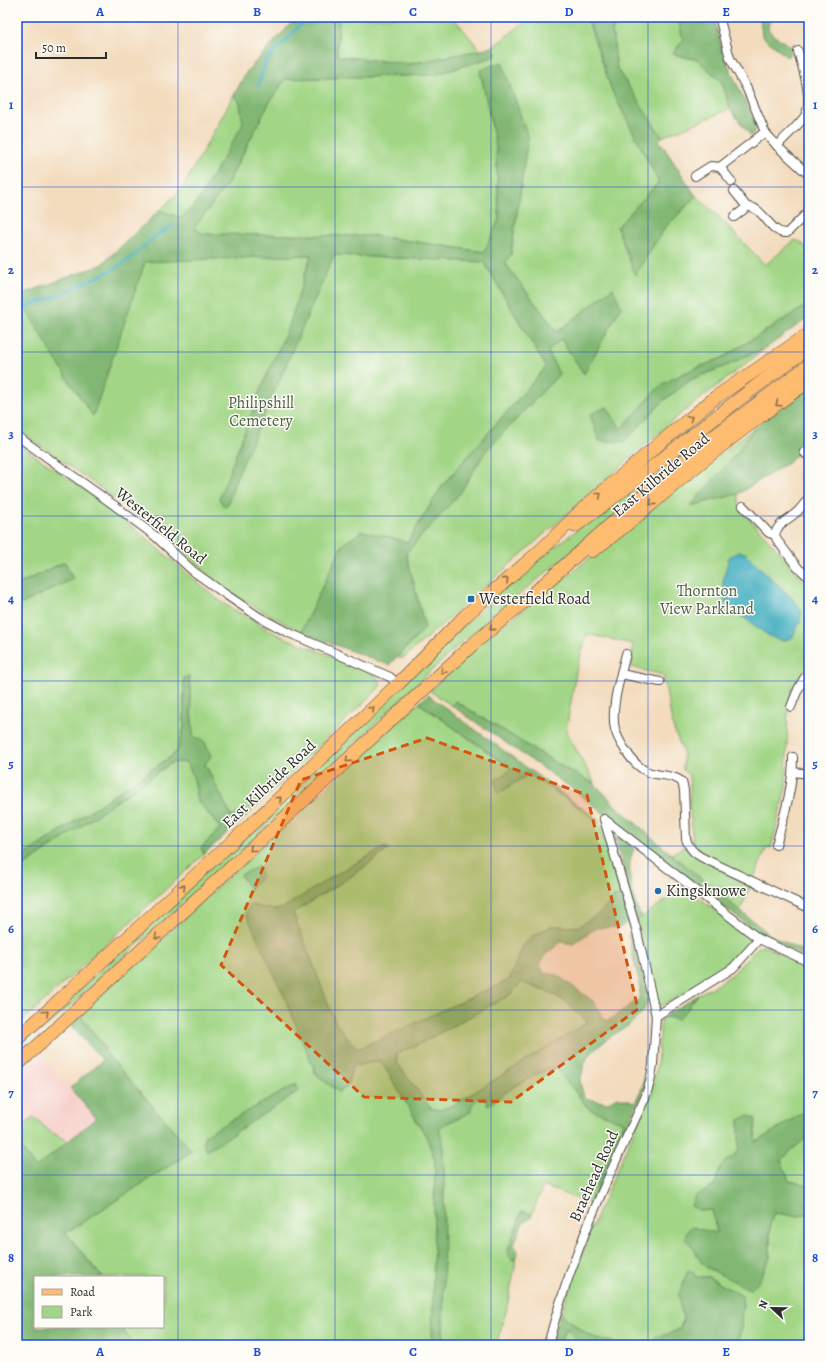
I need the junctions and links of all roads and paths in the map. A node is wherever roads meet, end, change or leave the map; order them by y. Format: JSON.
{"nodes":[{"id":1,"x":720,"y":18,"type":"edge"},
{"id":2,"x":798,"y":51,"type":"dead end"},
{"id":3,"x":806,"y":72,"type":"edge"},
{"id":4,"x":764,"y":132,"type":"junction"},
{"id":5,"x":777,"y":146,"type":"junction"},
{"id":6,"x":720,"y":167,"type":"junction"},
{"id":7,"x":809,"y":175,"type":"edge"},
{"id":8,"x":695,"y":176,"type":"dead end"},
{"id":9,"x":732,"y":182,"type":"dead end"},
{"id":10,"x":734,"y":191,"type":"dead end"},
{"id":11,"x":747,"y":207,"type":"junction"},
{"id":12,"x":809,"y":211,"type":"edge"},
{"id":13,"x":734,"y":217,"type":"dead end"},
{"id":14,"x":809,"y":334,"type":"edge"},
{"id":15,"x":809,"y":348,"type":"edge"},
{"id":16,"x":809,"y":365,"type":"edge"},
{"id":17,"x":809,"y":381,"type":"edge"},
{"id":18,"x":17,"y":436,"type":"edge"},
{"id":19,"x":809,"y":499,"type":"edge"},
{"id":20,"x":743,"y":506,"type":"dead end"},
{"id":21,"x":775,"y":535,"type":"junction"},
{"id":22,"x":540,"y":551,"type":"junction"},
{"id":23,"x":809,"y":578,"type":"edge"},
{"id":24,"x":533,"y":594,"type":"junction"},
{"id":25,"x":626,"y":654,"type":"dead end"},
{"id":26,"x":809,"y":672,"type":"edge"},
{"id":27,"x":621,"y":674,"type":"junction"},
{"id":28,"x":660,"y":682,"type":"dead end"},
{"id":29,"x":398,"y":684,"type":"junction"},
{"id":30,"x":791,"y":707,"type":"dead end"},
{"id":31,"x":793,"y":758,"type":"dead end"},
{"id":32,"x":793,"y":772,"type":"junction"},
{"id":33,"x":809,"y":774,"type":"edge"},
{"id":34,"x":776,"y":845,"type":"dead end"},
{"id":35,"x":809,"y":908,"type":"edge"},
{"id":36,"x":759,"y":939,"type":"junction"},
{"id":37,"x":809,"y":962,"type":"edge"},
{"id":38,"x":656,"y":1016,"type":"junction"},
{"id":39,"x":17,"y":1039,"type":"edge"},
{"id":40,"x":17,"y":1065,"type":"edge"},
{"id":41,"x":548,"y":1345,"type":"edge"}],
"edges":[{"from":1,"to":4,"type":"street"},
{"from":2,"to":3,"type":"street"},
{"from":3,"to":5,"type":"street"},
{"from":4,"to":5,"type":"street"},
{"from":4,"to":6,"type":"street"},
{"from":5,"to":7,"type":"street"},
{"from":6,"to":8,"type":"street"},
{"from":6,"to":9,"type":"street"},
{"from":10,"to":11,"type":"street"},
{"from":11,"to":12,"type":"street"},
{"from":11,"to":13,"type":"street"},
{"from":22,"to":14,"type":"main road","name":"East Kilbride Road","one_way":true},
{"from":15,"to":22,"type":"main road","name":"East Kilbride Road"},
{"from":16,"to":24,"type":"main road","name":"East Kilbride Road"},
{"from":17,"to":24,"type":"main road","name":"East Kilbride Road","one_way":true},
{"from":18,"to":29,"type":"street","name":"Westerfield Road"},
{"from":19,"to":21,"type":"street"},
{"from":20,"to":21,"type":"street"},
{"from":21,"to":23,"type":"street"},
{"from":29,"to":22,"type":"main road","name":"East Kilbride Road","one_way":true},
{"from":24,"to":40,"type":"main road","name":"East Kilbride Road","one_way":true},
{"from":25,"to":27,"type":"street"},
{"from":26,"to":30,"type":"street"},
{"from":27,"to":28,"type":"street"},
{"from":27,"to":35,"type":"street"},
{"from":39,"to":29,"type":"main road","name":"East Kilbride Road","one_way":true},
{"from":31,"to":32,"type":"street"},
{"from":32,"to":33,"type":"street"},
{"from":32,"to":34,"type":"street"},
{"from":36,"to":37,"type":"street"},
{"from":36,"to":38,"type":"street"},
{"from":36,"to":38,"type":"street","name":"Braehead Road"},
{"from":38,"to":41,"type":"street","name":"Braehead Road"}]}
